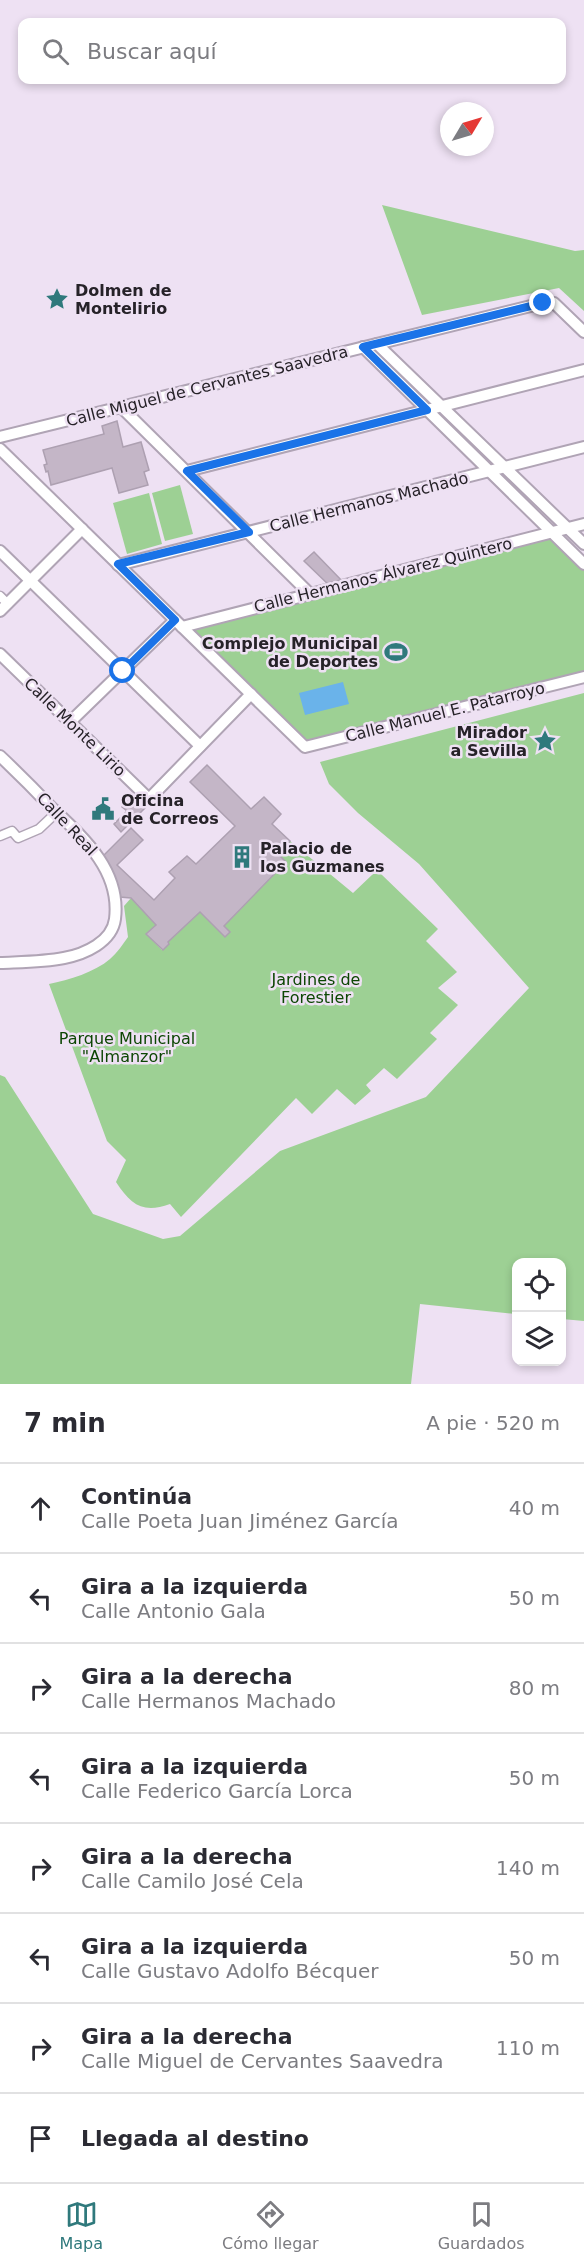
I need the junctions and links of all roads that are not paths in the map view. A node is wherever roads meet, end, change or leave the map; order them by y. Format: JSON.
{"nodes":[{"id":1,"x":584,"y":332,"type":"edge"},
{"id":2,"x":377,"y":344,"type":"junction"},
{"id":3,"x":363,"y":347,"type":"junction"},
{"id":4,"x":584,"y":370,"type":"edge"},
{"id":5,"x":442,"y":406,"type":"junction"},
{"id":6,"x":121,"y":407,"type":"junction"},
{"id":7,"x":427,"y":410,"type":"junction"},
{"id":8,"x":0,"y":437,"type":"edge"},
{"id":9,"x":584,"y":447,"type":"edge"},
{"id":10,"x":0,"y":449,"type":"edge"},
{"id":11,"x":505,"y":468,"type":"junction"},
{"id":12,"x":187,"y":471,"type":"junction"},
{"id":13,"x":490,"y":472,"type":"junction"},
{"id":14,"x":584,"y":524,"type":"edge"},
{"id":15,"x":568,"y":528,"type":"junction"},
{"id":16,"x":82,"y":529,"type":"junction"},
{"id":17,"x":249,"y":532,"type":"junction"},
{"id":18,"x":551,"y":533,"type":"junction"},
{"id":19,"x":584,"y":544,"type":"edge"},
{"id":20,"x":0,"y":551,"type":"edge"},
{"id":21,"x":118,"y":564,"type":"junction"},
{"id":22,"x":584,"y":564,"type":"edge"},
{"id":23,"x":31,"y":581,"type":"junction"},
{"id":24,"x":310,"y":594,"type":"junction"},
{"id":25,"x":3,"y":604,"type":"edge"},
{"id":26,"x":178,"y":623,"type":"junction"},
{"id":27,"x":0,"y":654,"type":"edge"},
{"id":28,"x":123,"y":671,"type":"junction"},
{"id":29,"x":584,"y":677,"type":"edge"},
{"id":30,"x":251,"y":694,"type":"junction"},
{"id":31,"x":70,"y":722,"type":"junction"},
{"id":32,"x":200,"y":746,"type":"junction"},
{"id":33,"x":0,"y":756,"type":"edge"},
{"id":34,"x":57,"y":812,"type":"junction"},
{"id":35,"x":0,"y":836,"type":"edge"},
{"id":36,"x":0,"y":963,"type":"edge"}],
"edges":[{"from":1,"to":2,"type":"street","name":"Calle Miguel de Cervantes Saavedra"},
{"from":2,"to":3,"type":"street","name":"Calle Miguel de Cervantes Saavedra"},
{"from":2,"to":5,"type":"street"},
{"from":3,"to":6,"type":"street","name":"Calle Miguel de Cervantes Saavedra"},
{"from":3,"to":7,"type":"street"},
{"from":4,"to":5,"type":"street"},
{"from":5,"to":7,"type":"street"},
{"from":5,"to":11,"type":"street"},
{"from":6,"to":8,"type":"street","name":"Calle Miguel de Cervantes Saavedra"},
{"from":6,"to":12,"type":"street"},
{"from":7,"to":12,"type":"street"},
{"from":7,"to":13,"type":"street"},
{"from":9,"to":11,"type":"street","name":"Calle Hermanos Machado"},
{"from":10,"to":16,"type":"street"},
{"from":11,"to":13,"type":"street","name":"Calle Hermanos Machado"},
{"from":11,"to":15,"type":"street"},
{"from":12,"to":17,"type":"street"},
{"from":13,"to":17,"type":"street","name":"Calle Hermanos Machado"},
{"from":13,"to":18,"type":"street"},
{"from":14,"to":15,"type":"street","name":"Calle Hermanos Álvarez Quintero"},
{"from":15,"to":18,"type":"street","name":"Calle Hermanos Álvarez Quintero"},
{"from":15,"to":19,"type":"street"},
{"from":16,"to":21,"type":"street"},
{"from":16,"to":23,"type":"street"},
{"from":17,"to":21,"type":"street","name":"Calle Hermanos Machado"},
{"from":17,"to":24,"type":"street"},
{"from":18,"to":22,"type":"street"},
{"from":18,"to":24,"type":"street","name":"Calle Hermanos Álvarez Quintero"},
{"from":20,"to":23,"type":"street"},
{"from":21,"to":26,"type":"street"},
{"from":23,"to":25,"type":"street"},
{"from":23,"to":28,"type":"street"},
{"from":24,"to":26,"type":"street","name":"Calle Hermanos Álvarez Quintero"},
{"from":26,"to":28,"type":"street"},
{"from":26,"to":30,"type":"street"},
{"from":27,"to":31,"type":"street","name":"Calle Monte Lirio"},
{"from":28,"to":31,"type":"street"},
{"from":28,"to":32,"type":"street"},
{"from":29,"to":30,"type":"street","name":"Calle Manuel E. Patarroyo"},
{"from":30,"to":32,"type":"street"},
{"from":31,"to":32,"type":"street","name":"Calle Monte Lirio"},
{"from":33,"to":34,"type":"street","name":"Calle Real"},
{"from":34,"to":35,"type":"street"},
{"from":34,"to":36,"type":"street","name":"Calle Real"}]}
